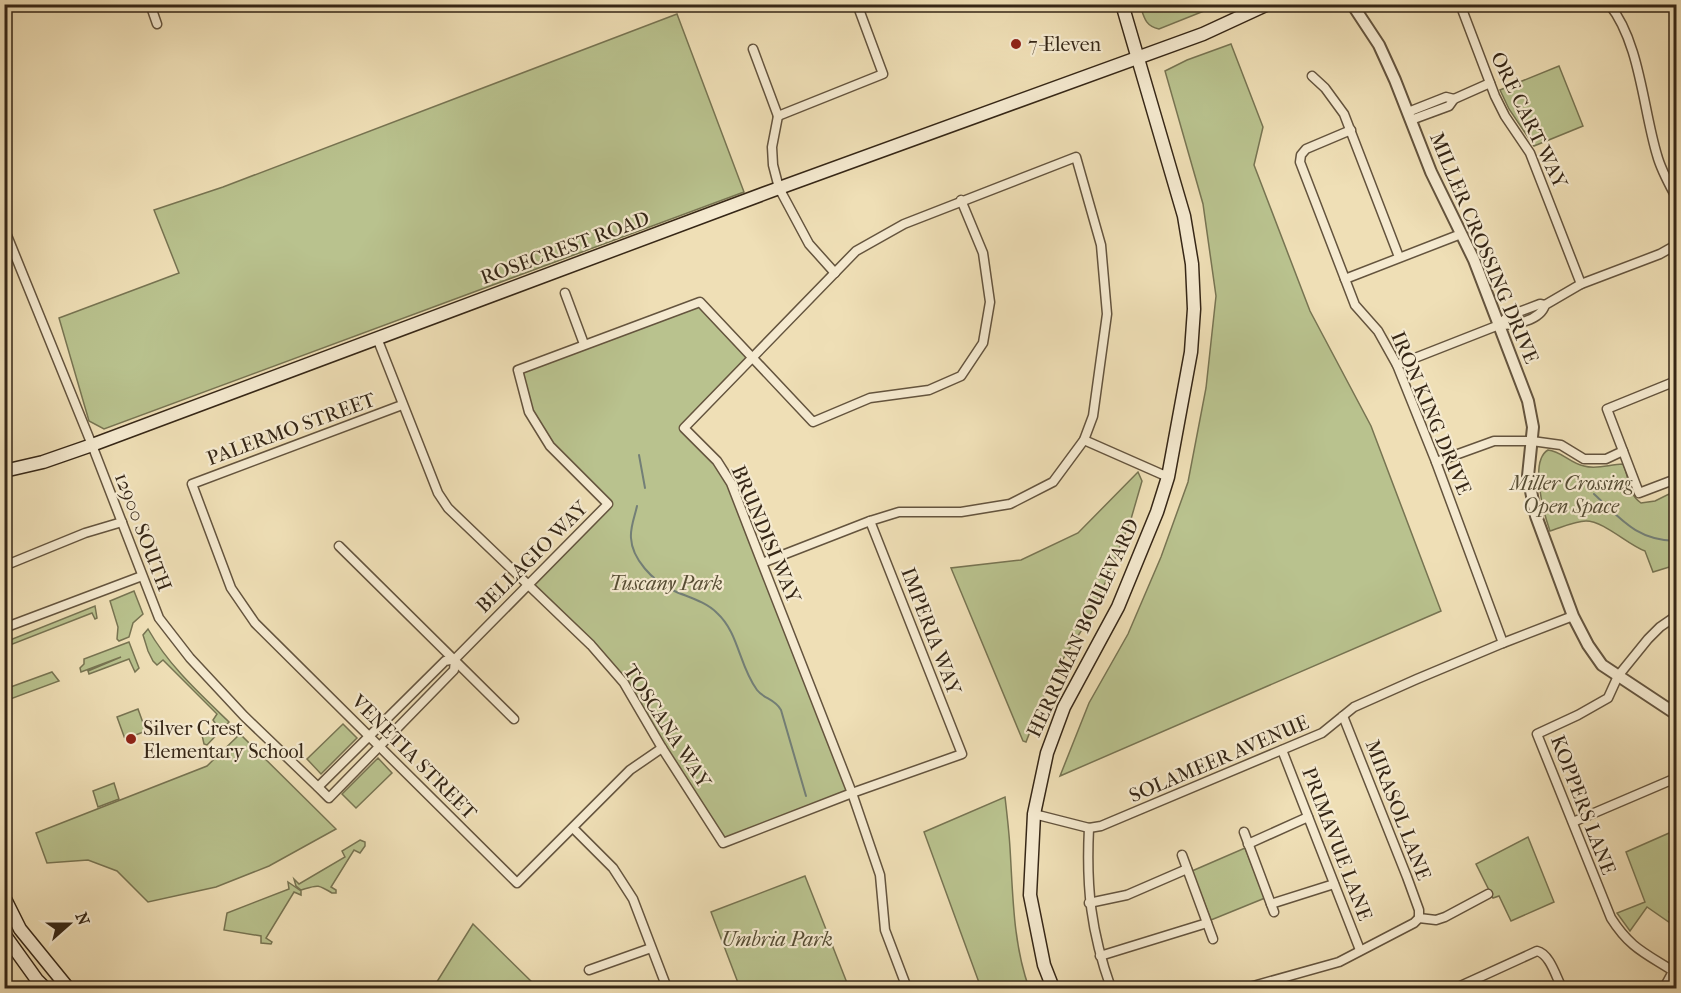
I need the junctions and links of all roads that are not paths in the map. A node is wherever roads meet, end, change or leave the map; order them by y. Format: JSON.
{"nodes":[{"id":1,"x":150,"y":4,"type":"edge"},
{"id":2,"x":857,"y":4,"type":"edge"},
{"id":3,"x":1122,"y":4,"type":"edge"},
{"id":4,"x":1268,"y":4,"type":"edge"},
{"id":5,"x":1352,"y":4,"type":"edge"},
{"id":6,"x":1460,"y":4,"type":"edge"},
{"id":7,"x":1609,"y":4,"type":"edge"},
{"id":8,"x":157,"y":24,"type":"dead end"},
{"id":9,"x":753,"y":49,"type":"dead end"},
{"id":10,"x":1138,"y":58,"type":"junction"},
{"id":11,"x":1312,"y":76,"type":"dead end"},
{"id":12,"x":1490,"y":83,"type":"junction"},
{"id":13,"x":778,"y":116,"type":"junction"},
{"id":14,"x":1409,"y":116,"type":"junction"},
{"id":15,"x":1351,"y":130,"type":"junction"},
{"id":16,"x":779,"y":188,"type":"junction"},
{"id":17,"x":1677,"y":197,"type":"edge"},
{"id":18,"x":961,"y":200,"type":"junction"},
{"id":19,"x":4,"y":228,"type":"edge"},
{"id":20,"x":1461,"y":234,"type":"junction"},
{"id":21,"x":1677,"y":245,"type":"edge"},
{"id":22,"x":1399,"y":257,"type":"junction"},
{"id":23,"x":835,"y":273,"type":"junction"},
{"id":24,"x":1345,"y":279,"type":"junction"},
{"id":25,"x":1581,"y":284,"type":"junction"},
{"id":26,"x":565,"y":293,"type":"dead end"},
{"id":27,"x":1499,"y":326,"type":"junction"},
{"id":28,"x":377,"y":338,"type":"junction"},
{"id":29,"x":584,"y":344,"type":"junction"},
{"id":30,"x":751,"y":358,"type":"junction"},
{"id":31,"x":1397,"y":365,"type":"junction"},
{"id":32,"x":1677,"y":381,"type":"edge"},
{"id":33,"x":402,"y":405,"type":"junction"},
{"id":34,"x":1084,"y":440,"type":"junction"},
{"id":35,"x":1532,"y":441,"type":"junction"},
{"id":36,"x":92,"y":445,"type":"junction"},
{"id":37,"x":1623,"y":451,"type":"junction"},
{"id":38,"x":1436,"y":462,"type":"junction"},
{"id":39,"x":4,"y":471,"type":"edge"},
{"id":40,"x":1168,"y":477,"type":"junction"},
{"id":41,"x":1677,"y":479,"type":"edge"},
{"id":42,"x":192,"y":484,"type":"joint"},
{"id":43,"x":870,"y":521,"type":"junction"},
{"id":44,"x":122,"y":522,"type":"junction"},
{"id":45,"x":339,"y":546,"type":"dead end"},
{"id":46,"x":762,"y":563,"type":"junction"},
{"id":47,"x":4,"y":566,"type":"edge"},
{"id":48,"x":142,"y":576,"type":"junction"},
{"id":49,"x":528,"y":585,"type":"junction"},
{"id":50,"x":1573,"y":616,"type":"junction"},
{"id":51,"x":1677,"y":616,"type":"edge"},
{"id":52,"x":4,"y":628,"type":"edge"},
{"id":53,"x":1503,"y":643,"type":"junction"},
{"id":54,"x":455,"y":659,"type":"junction"},
{"id":55,"x":1618,"y":676,"type":"junction"},
{"id":56,"x":1677,"y":714,"type":"edge"},
{"id":57,"x":1343,"y":716,"type":"junction"},
{"id":58,"x":514,"y":719,"type":"dead end"},
{"id":59,"x":369,"y":736,"type":"junction"},
{"id":60,"x":379,"y":746,"type":"junction"},
{"id":61,"x":662,"y":748,"type":"junction"},
{"id":62,"x":1282,"y":750,"type":"junction"},
{"id":63,"x":962,"y":754,"type":"joint"},
{"id":64,"x":1677,"y":778,"type":"edge"},
{"id":65,"x":318,"y":787,"type":"junction"},
{"id":66,"x":852,"y":793,"type":"junction"},
{"id":67,"x":328,"y":798,"type":"joint"},
{"id":68,"x":1034,"y":814,"type":"junction"},
{"id":69,"x":1308,"y":816,"type":"junction"},
{"id":70,"x":1572,"y":822,"type":"junction"},
{"id":71,"x":573,"y":828,"type":"junction"},
{"id":72,"x":1089,"y":828,"type":"junction"},
{"id":73,"x":1244,"y":832,"type":"dead end"},
{"id":74,"x":1248,"y":844,"type":"junction"},
{"id":75,"x":1182,"y":855,"type":"dead end"},
{"id":76,"x":1187,"y":869,"type":"junction"},
{"id":77,"x":1334,"y":884,"type":"junction"},
{"id":78,"x":1488,"y":894,"type":"dead end"},
{"id":79,"x":4,"y":897,"type":"edge"},
{"id":80,"x":1089,"y":903,"type":"junction"},
{"id":81,"x":1419,"y":918,"type":"junction"},
{"id":82,"x":1207,"y":924,"type":"junction"},
{"id":83,"x":4,"y":934,"type":"edge"},
{"id":84,"x":1213,"y":939,"type":"dead end"},
{"id":85,"x":651,"y":948,"type":"junction"},
{"id":86,"x":1360,"y":950,"type":"junction"},
{"id":87,"x":1100,"y":956,"type":"junction"},
{"id":88,"x":1675,"y":968,"type":"edge"},
{"id":89,"x":589,"y":970,"type":"dead end"},
{"id":90,"x":1474,"y":985,"type":"edge"},
{"id":91,"x":45,"y":988,"type":"edge"},
{"id":92,"x":68,"y":988,"type":"edge"},
{"id":93,"x":667,"y":988,"type":"edge"},
{"id":94,"x":907,"y":988,"type":"edge"},
{"id":95,"x":1053,"y":988,"type":"edge"},
{"id":96,"x":1111,"y":988,"type":"edge"},
{"id":97,"x":1246,"y":988,"type":"edge"},
{"id":98,"x":1456,"y":988,"type":"edge"},
{"id":99,"x":1562,"y":988,"type":"edge"},
{"id":100,"x":1664,"y":988,"type":"edge"}],
"edges":[{"from":1,"to":8,"type":"street"},
{"from":2,"to":13,"type":"street"},
{"from":3,"to":10,"type":"main road","name":"HERRIMAN BOULEVARD"},
{"from":4,"to":10,"type":"main road","name":"ROSECREST ROAD"},
{"from":5,"to":14,"type":"street","name":"MILLER CROSSING DRIVE"},
{"from":6,"to":12,"type":"street","name":"ORE CART WAY"},
{"from":7,"to":17,"type":"street"},
{"from":9,"to":13,"type":"street"},
{"from":10,"to":16,"type":"main road","name":"ROSECREST ROAD"},
{"from":10,"to":40,"type":"main road","name":"HERRIMAN BOULEVARD"},
{"from":11,"to":15,"type":"street"},
{"from":12,"to":14,"type":"street"},
{"from":12,"to":25,"type":"street","name":"ORE CART WAY"},
{"from":13,"to":16,"type":"street"},
{"from":14,"to":20,"type":"street","name":"MILLER CROSSING DRIVE"},
{"from":15,"to":22,"type":"street"},
{"from":15,"to":24,"type":"street","name":"IRON KING DRIVE"},
{"from":16,"to":23,"type":"street"},
{"from":16,"to":28,"type":"main road","name":"ROSECREST ROAD"},
{"from":18,"to":23,"type":"street","name":"BRUNDISI WAY"},
{"from":18,"to":30,"type":"street"},
{"from":18,"to":34,"type":"street","name":"BRUNDISI WAY"},
{"from":19,"to":36,"type":"street","name":"12900 SOUTH"},
{"from":20,"to":22,"type":"street"},
{"from":20,"to":27,"type":"street","name":"MILLER CROSSING DRIVE"},
{"from":21,"to":25,"type":"street"},
{"from":22,"to":24,"type":"street"},
{"from":23,"to":30,"type":"street","name":"BRUNDISI WAY"},
{"from":24,"to":31,"type":"street","name":"IRON KING DRIVE"},
{"from":25,"to":27,"type":"street"},
{"from":26,"to":29,"type":"street"},
{"from":27,"to":31,"type":"street"},
{"from":27,"to":35,"type":"street","name":"MILLER CROSSING DRIVE"},
{"from":28,"to":33,"type":"street","name":"TOSCANA WAY"},
{"from":28,"to":36,"type":"main road","name":"ROSECREST ROAD"},
{"from":29,"to":30,"type":"street","name":"BELLAGIO WAY"},
{"from":29,"to":49,"type":"street","name":"BELLAGIO WAY"},
{"from":30,"to":46,"type":"street","name":"BRUNDISI WAY"},
{"from":31,"to":38,"type":"street","name":"IRON KING DRIVE"},
{"from":32,"to":37,"type":"street"},
{"from":33,"to":42,"type":"street","name":"PALERMO STREET"},
{"from":33,"to":49,"type":"street","name":"TOSCANA WAY"},
{"from":34,"to":40,"type":"street"},
{"from":34,"to":43,"type":"street"},
{"from":35,"to":37,"type":"street"},
{"from":35,"to":38,"type":"street"},
{"from":35,"to":50,"type":"street","name":"MILLER CROSSING DRIVE"},
{"from":36,"to":39,"type":"main road","name":"ROSECREST ROAD"},
{"from":36,"to":44,"type":"street","name":"12900 SOUTH"},
{"from":37,"to":41,"type":"street"},
{"from":38,"to":53,"type":"street","name":"IRON KING DRIVE"},
{"from":40,"to":68,"type":"main road","name":"HERRIMAN BOULEVARD"},
{"from":42,"to":59,"type":"street","name":"VENETIA STREET"},
{"from":43,"to":46,"type":"street"},
{"from":43,"to":63,"type":"street","name":"IMPERIA WAY"},
{"from":44,"to":47,"type":"street"},
{"from":44,"to":48,"type":"street","name":"12900 SOUTH"},
{"from":45,"to":54,"type":"street"},
{"from":46,"to":66,"type":"street","name":"BRUNDISI WAY"},
{"from":48,"to":52,"type":"street"},
{"from":48,"to":65,"type":"street","name":"12900 SOUTH"},
{"from":49,"to":54,"type":"street","name":"BELLAGIO WAY"},
{"from":49,"to":61,"type":"street","name":"TOSCANA WAY"},
{"from":50,"to":53,"type":"street","name":"SOLAMEER AVENUE"},
{"from":50,"to":55,"type":"street","name":"MILLER CROSSING DRIVE"},
{"from":51,"to":55,"type":"street","name":"KOPPERS LANE"},
{"from":53,"to":57,"type":"street","name":"SOLAMEER AVENUE"},
{"from":54,"to":58,"type":"street"},
{"from":54,"to":59,"type":"street","name":"BELLAGIO WAY"},
{"from":54,"to":60,"type":"street","name":"BELLAGIO WAY"},
{"from":55,"to":56,"type":"street","name":"MILLER CROSSING DRIVE"},
{"from":55,"to":70,"type":"street","name":"KOPPERS LANE"},
{"from":57,"to":62,"type":"street","name":"SOLAMEER AVENUE"},
{"from":57,"to":81,"type":"street","name":"MIRASOL LANE"},
{"from":59,"to":60,"type":"street","name":"VENETIA STREET"},
{"from":59,"to":65,"type":"street","name":"BELLAGIO WAY"},
{"from":60,"to":67,"type":"street","name":"BELLAGIO WAY"},
{"from":60,"to":71,"type":"street","name":"VENETIA STREET"},
{"from":61,"to":66,"type":"street","name":"TOSCANA WAY"},
{"from":61,"to":71,"type":"street","name":"VENETIA STREET"},
{"from":62,"to":69,"type":"street","name":"PRIMAVUE LANE"},
{"from":62,"to":72,"type":"street","name":"SOLAMEER AVENUE"},
{"from":63,"to":66,"type":"street","name":"TOSCANA WAY"},
{"from":64,"to":70,"type":"street"},
{"from":65,"to":67,"type":"street","name":"12900 SOUTH"},
{"from":66,"to":94,"type":"street","name":"BRUNDISI WAY"},
{"from":68,"to":72,"type":"street"},
{"from":68,"to":95,"type":"main road","name":"HERRIMAN BOULEVARD"},
{"from":69,"to":74,"type":"street"},
{"from":69,"to":77,"type":"street","name":"PRIMAVUE LANE"},
{"from":70,"to":88,"type":"street","name":"KOPPERS LANE"},
{"from":71,"to":85,"type":"street"},
{"from":72,"to":80,"type":"street"},
{"from":73,"to":74,"type":"street"},
{"from":74,"to":77,"type":"street"},
{"from":75,"to":76,"type":"street"},
{"from":76,"to":80,"type":"street"},
{"from":76,"to":82,"type":"street"},
{"from":77,"to":86,"type":"street","name":"PRIMAVUE LANE"},
{"from":78,"to":81,"type":"street"},
{"from":79,"to":92,"type":"main road"},
{"from":80,"to":87,"type":"street"},
{"from":81,"to":86,"type":"street"},
{"from":82,"to":84,"type":"street"},
{"from":82,"to":87,"type":"street"},
{"from":83,"to":91,"type":"main road"},
{"from":85,"to":89,"type":"street"},
{"from":85,"to":93,"type":"street"},
{"from":86,"to":97,"type":"street"},
{"from":87,"to":96,"type":"street"},
{"from":88,"to":100,"type":"street"},
{"from":90,"to":98,"type":"street"},
{"from":90,"to":99,"type":"street"}]}
